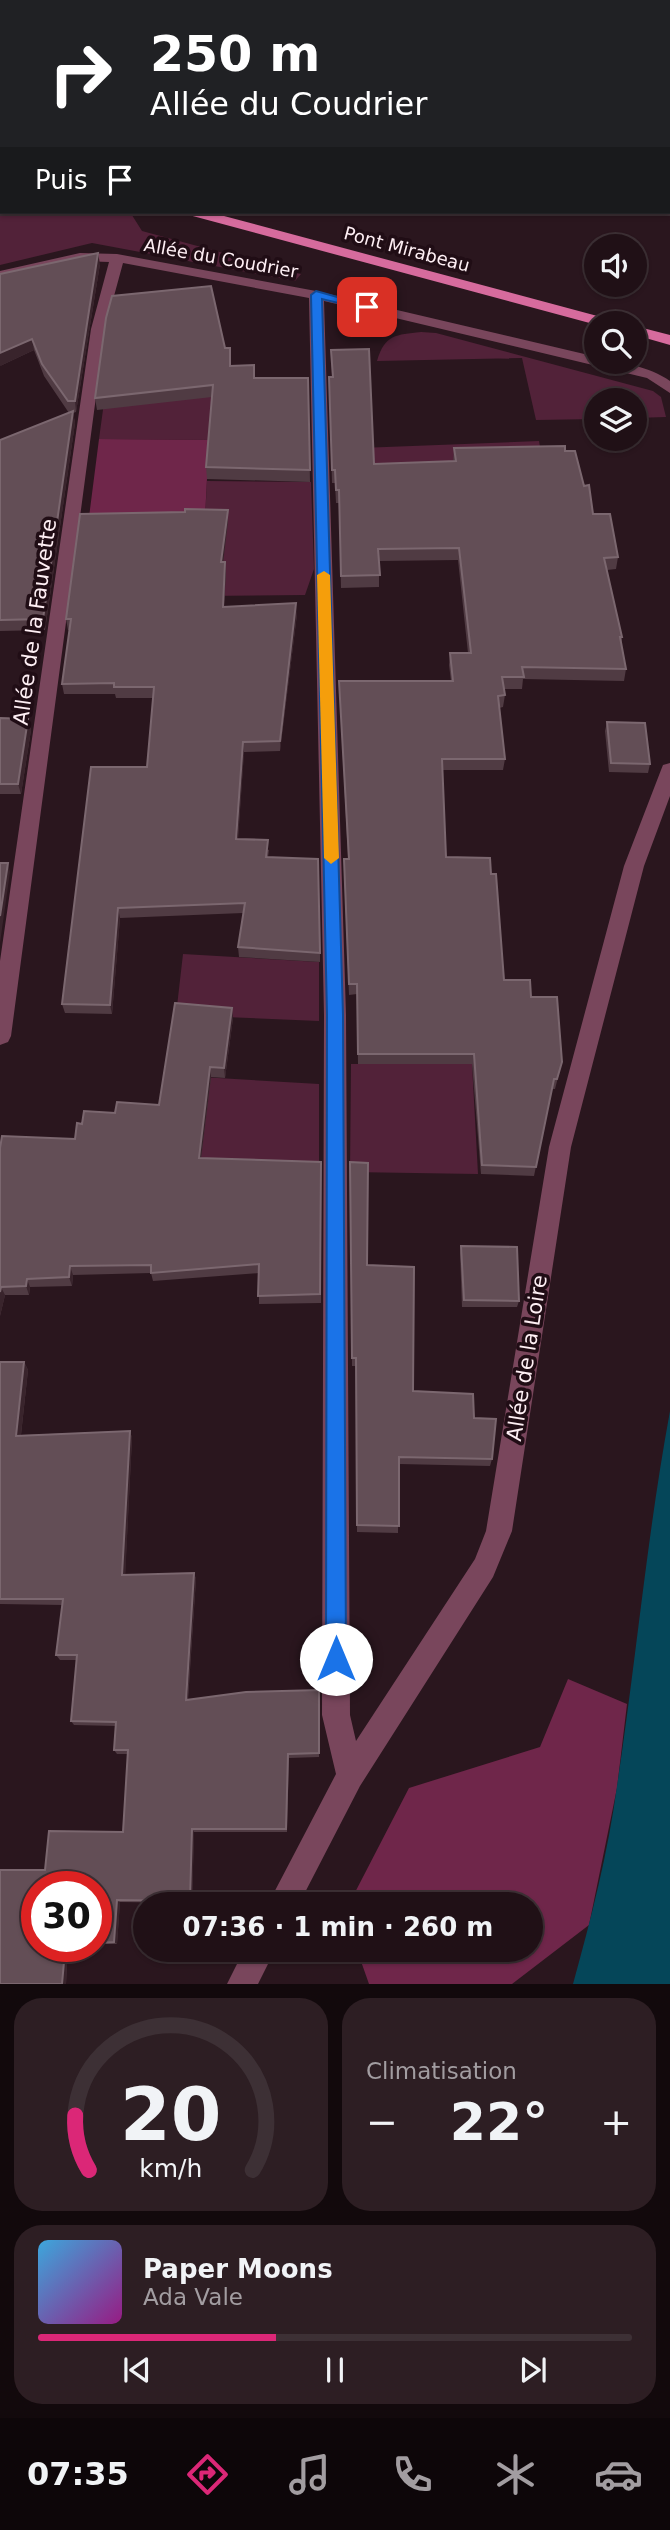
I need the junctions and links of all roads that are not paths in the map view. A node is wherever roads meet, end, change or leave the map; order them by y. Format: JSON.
{"nodes":[{"id":1,"x":201,"y":214,"type":"edge"},
{"id":2,"x":117,"y":258,"type":"junction"},
{"id":3,"x":0,"y":275,"type":"edge"},
{"id":4,"x":316,"y":295,"type":"junction"},
{"id":5,"x":584,"y":317,"type":"edge"},
{"id":6,"x":647,"y":333,"type":"edge"},
{"id":7,"x":670,"y":340,"type":"edge"},
{"id":8,"x":584,"y":359,"type":"edge"},
{"id":9,"x":647,"y":374,"type":"edge"},
{"id":10,"x":670,"y":388,"type":"edge"},
{"id":11,"x":670,"y":770,"type":"edge"},
{"id":12,"x":0,"y":1036,"type":"edge"},
{"id":13,"x":350,"y":1776,"type":"junction"},
{"id":14,"x":289,"y":1892,"type":"edge"},
{"id":15,"x":254,"y":1962,"type":"edge"},
{"id":16,"x":242,"y":1984,"type":"edge"}],
"edges":[{"from":1,"to":5,"type":"main road","name":"Pont Mirabeau"},
{"from":2,"to":3,"type":"street","name":"Allée du Coudrier"},
{"from":2,"to":4,"type":"street","name":"Allée du Coudrier"},
{"from":2,"to":12,"type":"street","name":"Allée de la Fauvette"},
{"from":4,"to":8,"type":"street","name":"Allée du Coudrier"},
{"from":4,"to":13,"type":"street"},
{"from":6,"to":7,"type":"main road"},
{"from":9,"to":10,"type":"street","name":"Allée du Coudrier"},
{"from":11,"to":13,"type":"street","name":"Allée de la Loire"},
{"from":13,"to":14,"type":"street","name":"Allée de la Loire"},
{"from":15,"to":16,"type":"street"}]}
